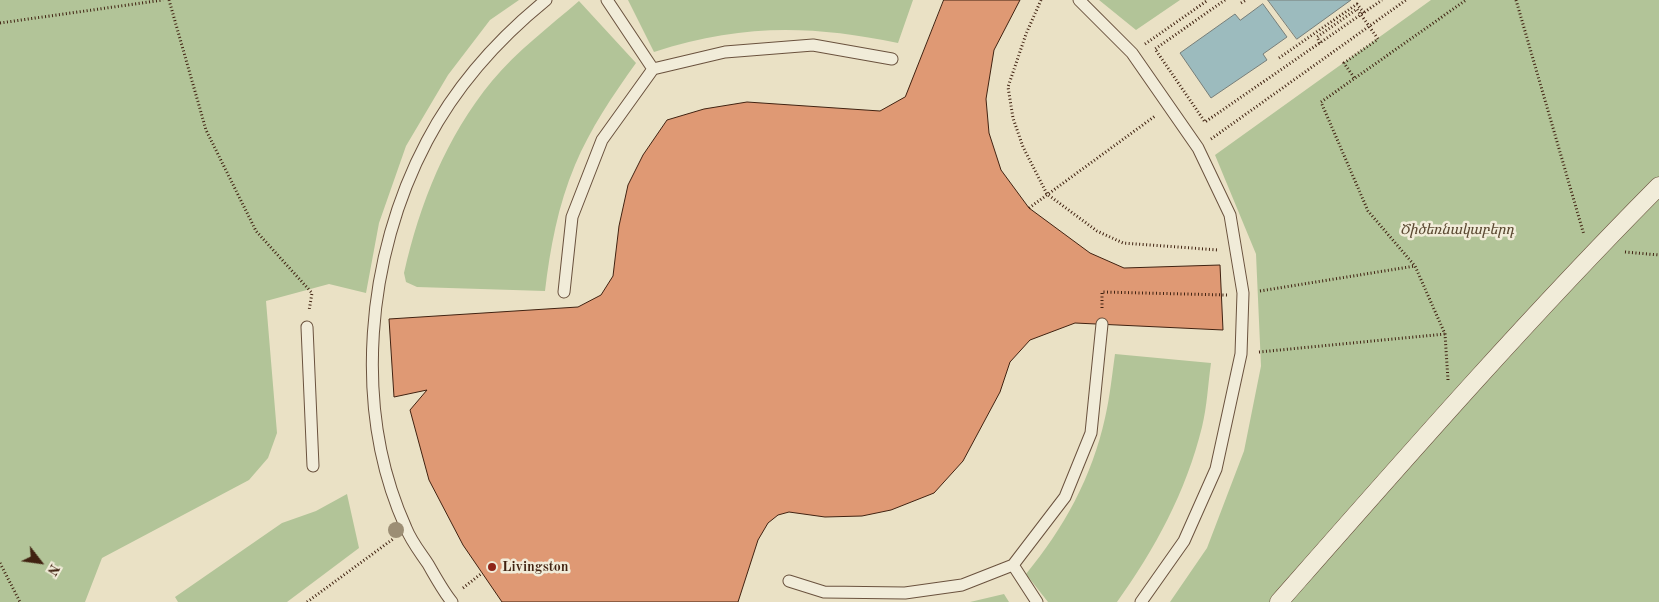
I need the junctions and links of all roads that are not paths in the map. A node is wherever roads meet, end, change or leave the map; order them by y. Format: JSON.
{"nodes":[{"id":1,"x":546,"y":0,"type":"edge"},
{"id":2,"x":607,"y":0,"type":"edge"},
{"id":3,"x":1079,"y":0,"type":"edge"},
{"id":4,"x":892,"y":59,"type":"dead end"},
{"id":5,"x":653,"y":69,"type":"junction"},
{"id":6,"x":1659,"y":186,"type":"edge"},
{"id":7,"x":564,"y":292,"type":"dead end"},
{"id":8,"x":1102,"y":324,"type":"dead end"},
{"id":9,"x":307,"y":327,"type":"dead end"},
{"id":10,"x":313,"y":466,"type":"dead end"},
{"id":11,"x":1013,"y":565,"type":"junction"},
{"id":12,"x":789,"y":581,"type":"dead end"},
{"id":13,"x":451,"y":600,"type":"edge"},
{"id":14,"x":1037,"y":602,"type":"edge"},
{"id":15,"x":1141,"y":602,"type":"edge"},
{"id":16,"x":1279,"y":602,"type":"edge"}],
"edges":[{"from":1,"to":13,"type":"lane"},
{"from":2,"to":5,"type":"lane"},
{"from":3,"to":15,"type":"lane"},
{"from":4,"to":5,"type":"lane"},
{"from":5,"to":7,"type":"lane"},
{"from":6,"to":16,"type":"street"},
{"from":8,"to":11,"type":"lane"},
{"from":9,"to":10,"type":"lane"},
{"from":11,"to":12,"type":"lane"},
{"from":11,"to":14,"type":"lane"}]}
